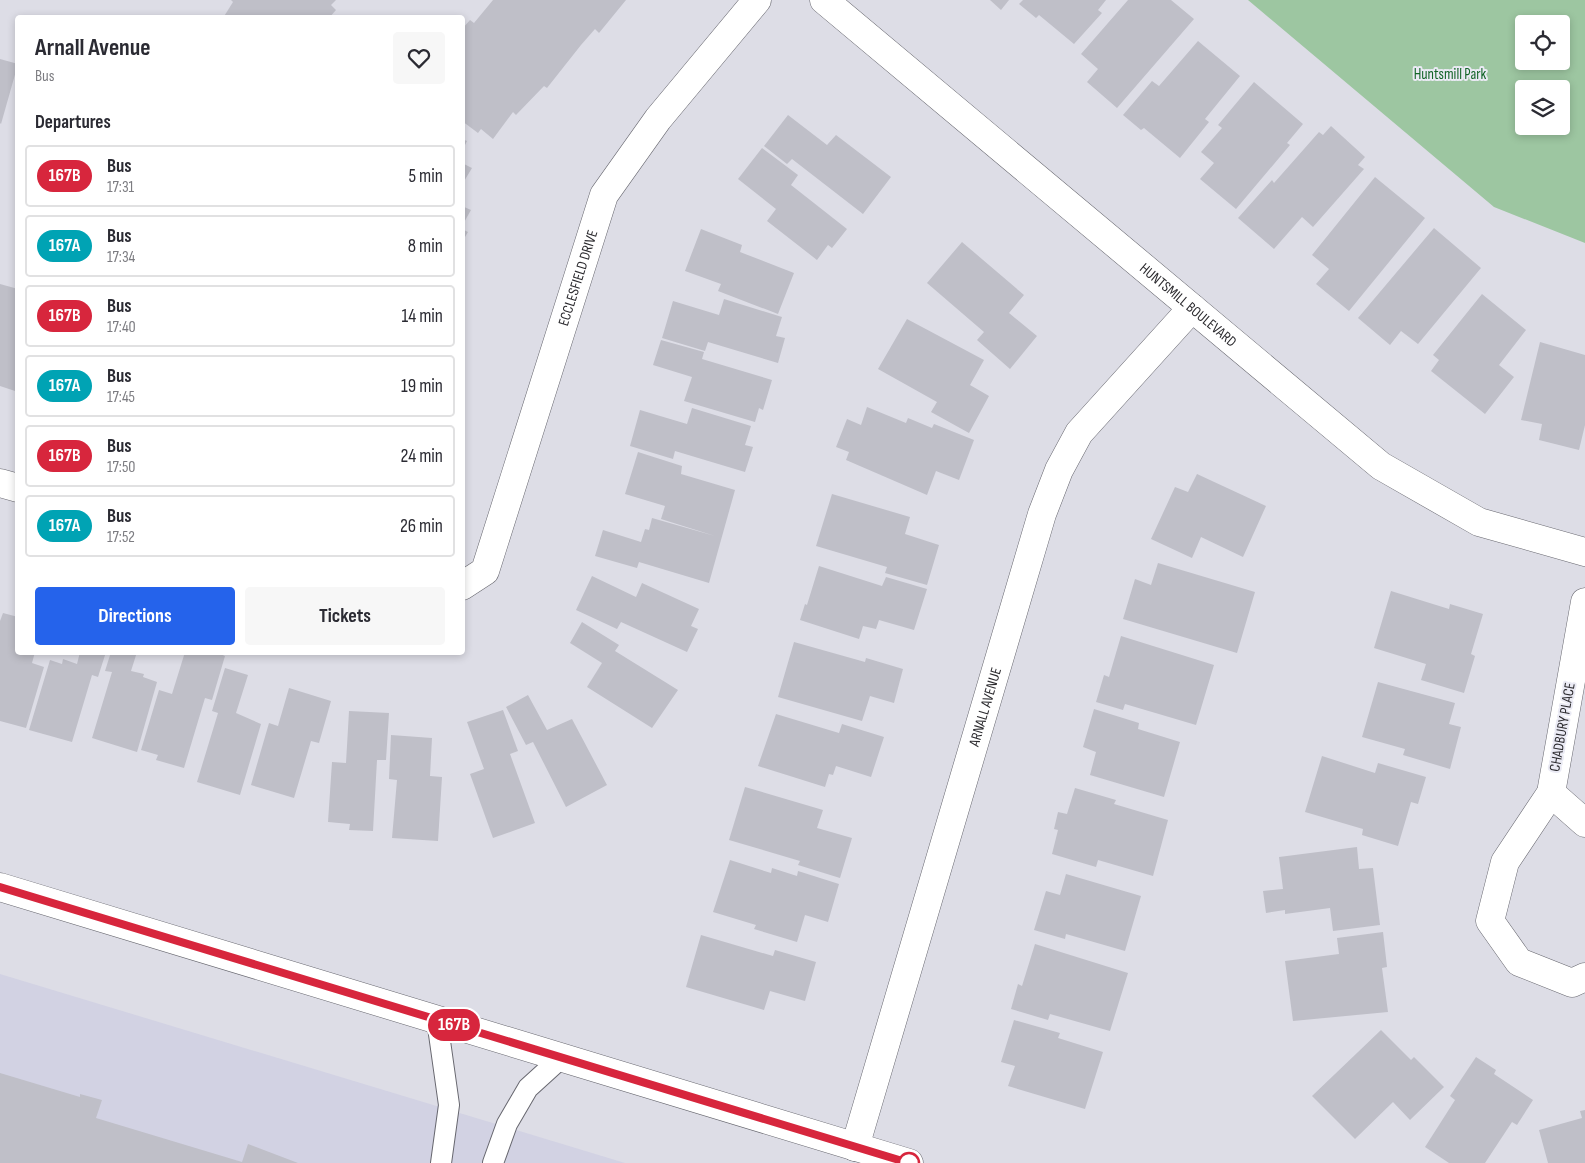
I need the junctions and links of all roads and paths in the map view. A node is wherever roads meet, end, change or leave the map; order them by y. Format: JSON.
{"nodes":[{"id":1,"x":757,"y":0,"type":"edge"},
{"id":2,"x":824,"y":0,"type":"edge"},
{"id":3,"x":1192,"y":308,"type":"junction"},
{"id":4,"x":0,"y":483,"type":"edge"},
{"id":5,"x":15,"y":487,"type":"edge"},
{"id":6,"x":1585,"y":552,"type":"edge"},
{"id":7,"x":465,"y":584,"type":"edge"},
{"id":8,"x":1585,"y":602,"type":"edge"},
{"id":9,"x":1551,"y":793,"type":"junction"},
{"id":10,"x":1585,"y":823,"type":"edge"},
{"id":11,"x":0,"y":887,"type":"edge"},
{"id":12,"x":1585,"y":978,"type":"edge"},
{"id":13,"x":437,"y":1020,"type":"junction"},
{"id":14,"x":561,"y":1058,"type":"junction"},
{"id":15,"x":855,"y":1147,"type":"junction"},
{"id":16,"x":441,"y":1163,"type":"edge"},
{"id":17,"x":493,"y":1163,"type":"edge"},
{"id":18,"x":909,"y":1163,"type":"edge"}],
"edges":[{"from":1,"to":7,"type":"street","name":"ECCLESFIELD DRIVE"},
{"from":2,"to":3,"type":"street","name":"HUNTSMILL BOULEVARD"},
{"from":3,"to":6,"type":"street","name":"HUNTSMILL BOULEVARD"},
{"from":3,"to":15,"type":"street","name":"ARNALL AVENUE"},
{"from":4,"to":5,"type":"street"},
{"from":8,"to":9,"type":"street","name":"CHADBURY PLACE"},
{"from":9,"to":10,"type":"street","name":"CHADBURY PLACE"},
{"from":9,"to":12,"type":"street","name":"CHADBURY PLACE"},
{"from":11,"to":13,"type":"street"},
{"from":13,"to":14,"type":"street"},
{"from":13,"to":16,"type":"lane"},
{"from":14,"to":15,"type":"street"},
{"from":14,"to":17,"type":"lane"},
{"from":15,"to":18,"type":"street"}]}
